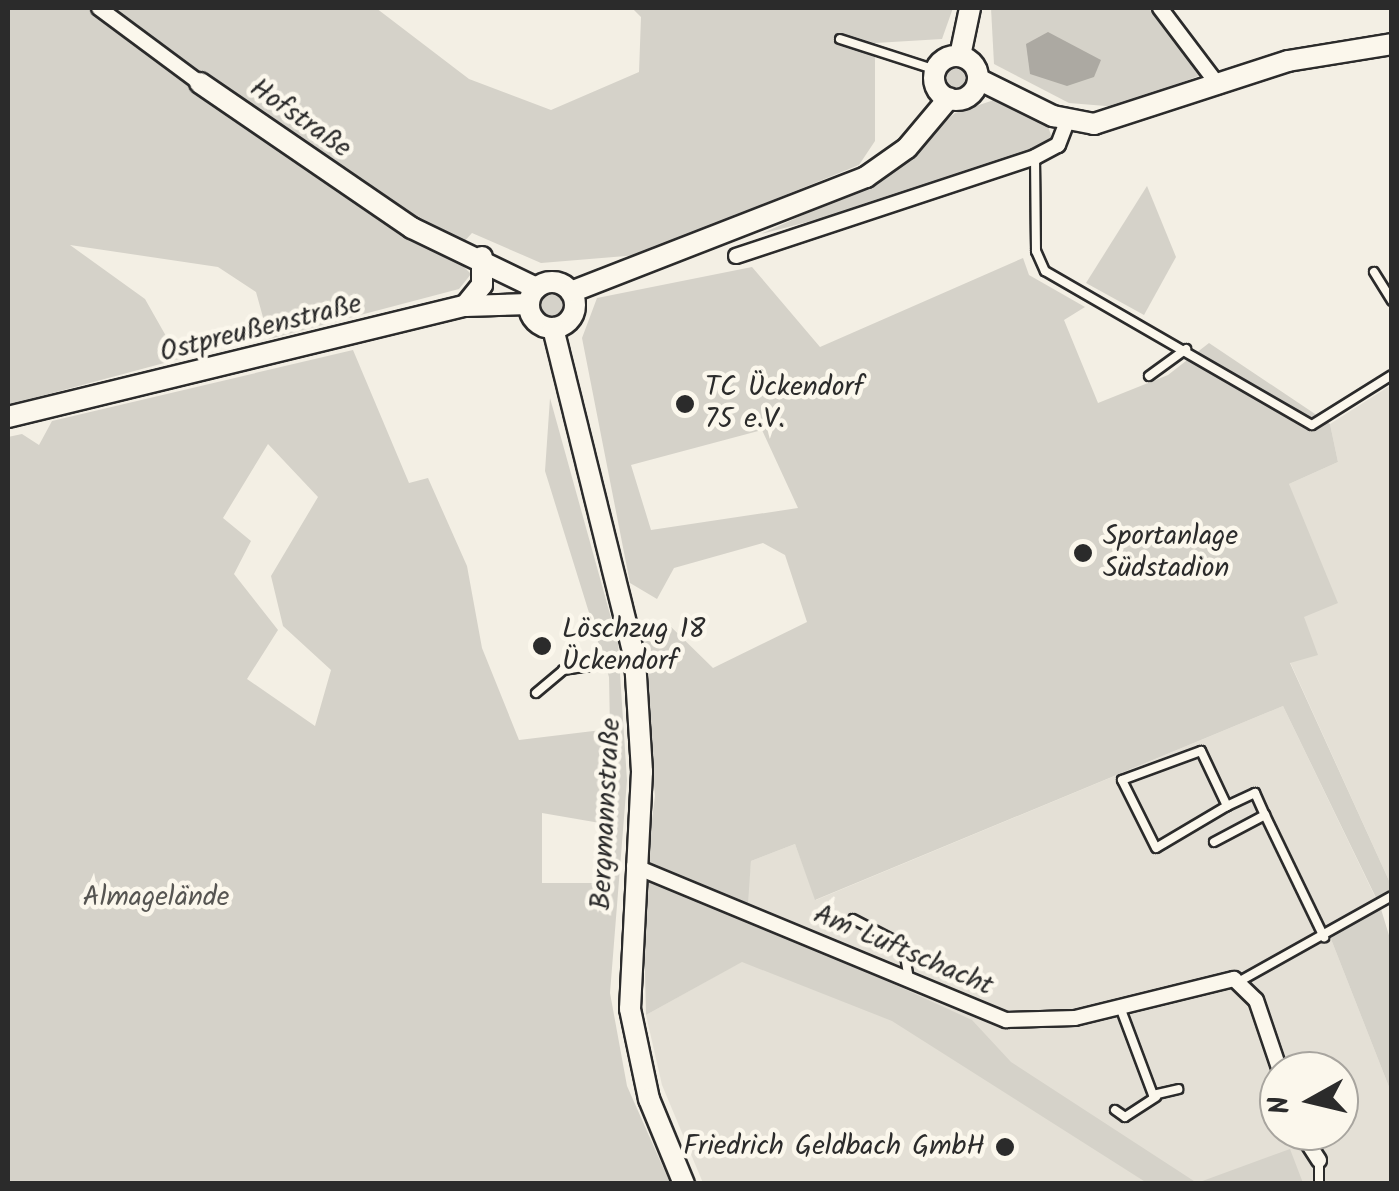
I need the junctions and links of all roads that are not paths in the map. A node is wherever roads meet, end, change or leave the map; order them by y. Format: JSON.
{"nodes":[{"id":1,"x":99,"y":8,"type":"edge"},
{"id":2,"x":970,"y":8,"type":"edge"},
{"id":3,"x":1160,"y":8,"type":"edge"},
{"id":4,"x":840,"y":38,"type":"dead end"},
{"id":5,"x":1392,"y":44,"type":"edge"},
{"id":6,"x":960,"y":56,"type":"junction"},
{"id":7,"x":936,"y":70,"type":"junction"},
{"id":8,"x":978,"y":79,"type":"junction"},
{"id":9,"x":200,"y":83,"type":"joint"},
{"id":10,"x":1219,"y":86,"type":"junction"},
{"id":11,"x":948,"y":98,"type":"junction"},
{"id":12,"x":1067,"y":121,"type":"junction"},
{"id":13,"x":1035,"y":157,"type":"junction"},
{"id":14,"x":736,"y":256,"type":"dead end"},
{"id":15,"x":482,"y":257,"type":"junction"},
{"id":16,"x":1374,"y":272,"type":"dead end"},
{"id":17,"x":571,"y":292,"type":"junction"},
{"id":18,"x":532,"y":296,"type":"junction"},
{"id":19,"x":1392,"y":301,"type":"edge"},
{"id":20,"x":465,"y":306,"type":"junction"},
{"id":21,"x":554,"y":328,"type":"junction"},
{"id":22,"x":1186,"y":348,"type":"junction"},
{"id":23,"x":1392,"y":375,"type":"edge"},
{"id":24,"x":1149,"y":376,"type":"dead end"},
{"id":25,"x":8,"y":417,"type":"edge"},
{"id":26,"x":635,"y":660,"type":"junction"},
{"id":27,"x":536,"y":692,"type":"dead end"},
{"id":28,"x":1227,"y":806,"type":"junction"},
{"id":29,"x":1266,"y":815,"type":"junction"},
{"id":30,"x":1214,"y":842,"type":"dead end"},
{"id":31,"x":634,"y":866,"type":"junction"},
{"id":32,"x":1392,"y":896,"type":"edge"},
{"id":33,"x":853,"y":920,"type":"dead end"},
{"id":34,"x":1324,"y":937,"type":"junction"},
{"id":35,"x":1240,"y":981,"type":"junction"},
{"id":36,"x":907,"y":984,"type":"junction"},
{"id":37,"x":1120,"y":1007,"type":"junction"},
{"id":38,"x":1271,"y":1051,"type":"edge"},
{"id":39,"x":1178,"y":1088,"type":"dead end"},
{"id":40,"x":1156,"y":1096,"type":"junction"},
{"id":41,"x":1115,"y":1110,"type":"dead end"},
{"id":42,"x":1313,"y":1151,"type":"edge"},
{"id":43,"x":1319,"y":1160,"type":"joint"},
{"id":44,"x":684,"y":1184,"type":"edge"},
{"id":45,"x":1319,"y":1184,"type":"edge"}],
"edges":[{"from":1,"to":9,"type":"street","name":"Hofstraße"},
{"from":2,"to":6,"type":"street"},
{"from":3,"to":10,"type":"street"},
{"from":4,"to":7,"type":"lane"},
{"from":5,"to":10,"type":"street"},
{"from":6,"to":7,"type":"street"},
{"from":6,"to":8,"type":"street"},
{"from":7,"to":11,"type":"street"},
{"from":8,"to":11,"type":"street"},
{"from":8,"to":12,"type":"street"},
{"from":9,"to":15,"type":"street","name":"Hofstraße"},
{"from":10,"to":12,"type":"street"},
{"from":11,"to":17,"type":"street"},
{"from":12,"to":13,"type":"street"},
{"from":13,"to":14,"type":"street"},
{"from":13,"to":22,"type":"lane"},
{"from":15,"to":18,"type":"street","name":"Hofstraße"},
{"from":15,"to":20,"type":"street"},
{"from":16,"to":19,"type":"lane"},
{"from":17,"to":18,"type":"street"},
{"from":17,"to":21,"type":"street"},
{"from":18,"to":20,"type":"street","name":"Ostpreußenstraße"},
{"from":18,"to":21,"type":"street"},
{"from":20,"to":25,"type":"street","name":"Ostpreußenstraße"},
{"from":21,"to":26,"type":"street","name":"Bergmannstraße"},
{"from":22,"to":23,"type":"lane"},
{"from":22,"to":24,"type":"lane"},
{"from":26,"to":27,"type":"lane"},
{"from":26,"to":31,"type":"street","name":"Bergmannstraße"},
{"from":28,"to":28,"type":"lane"},
{"from":28,"to":29,"type":"lane"},
{"from":29,"to":30,"type":"lane"},
{"from":29,"to":34,"type":"lane"},
{"from":31,"to":36,"type":"street","name":"Am Luftschacht"},
{"from":31,"to":44,"type":"street","name":"Bergmannstraße"},
{"from":32,"to":34,"type":"lane"},
{"from":33,"to":36,"type":"lane"},
{"from":34,"to":35,"type":"lane"},
{"from":35,"to":37,"type":"street","name":"Am Luftschacht"},
{"from":35,"to":38,"type":"street"},
{"from":36,"to":37,"type":"street","name":"Am Luftschacht"},
{"from":37,"to":40,"type":"lane"},
{"from":39,"to":40,"type":"lane"},
{"from":40,"to":41,"type":"lane"},
{"from":42,"to":43,"type":"street"},
{"from":43,"to":45,"type":"lane"}]}
